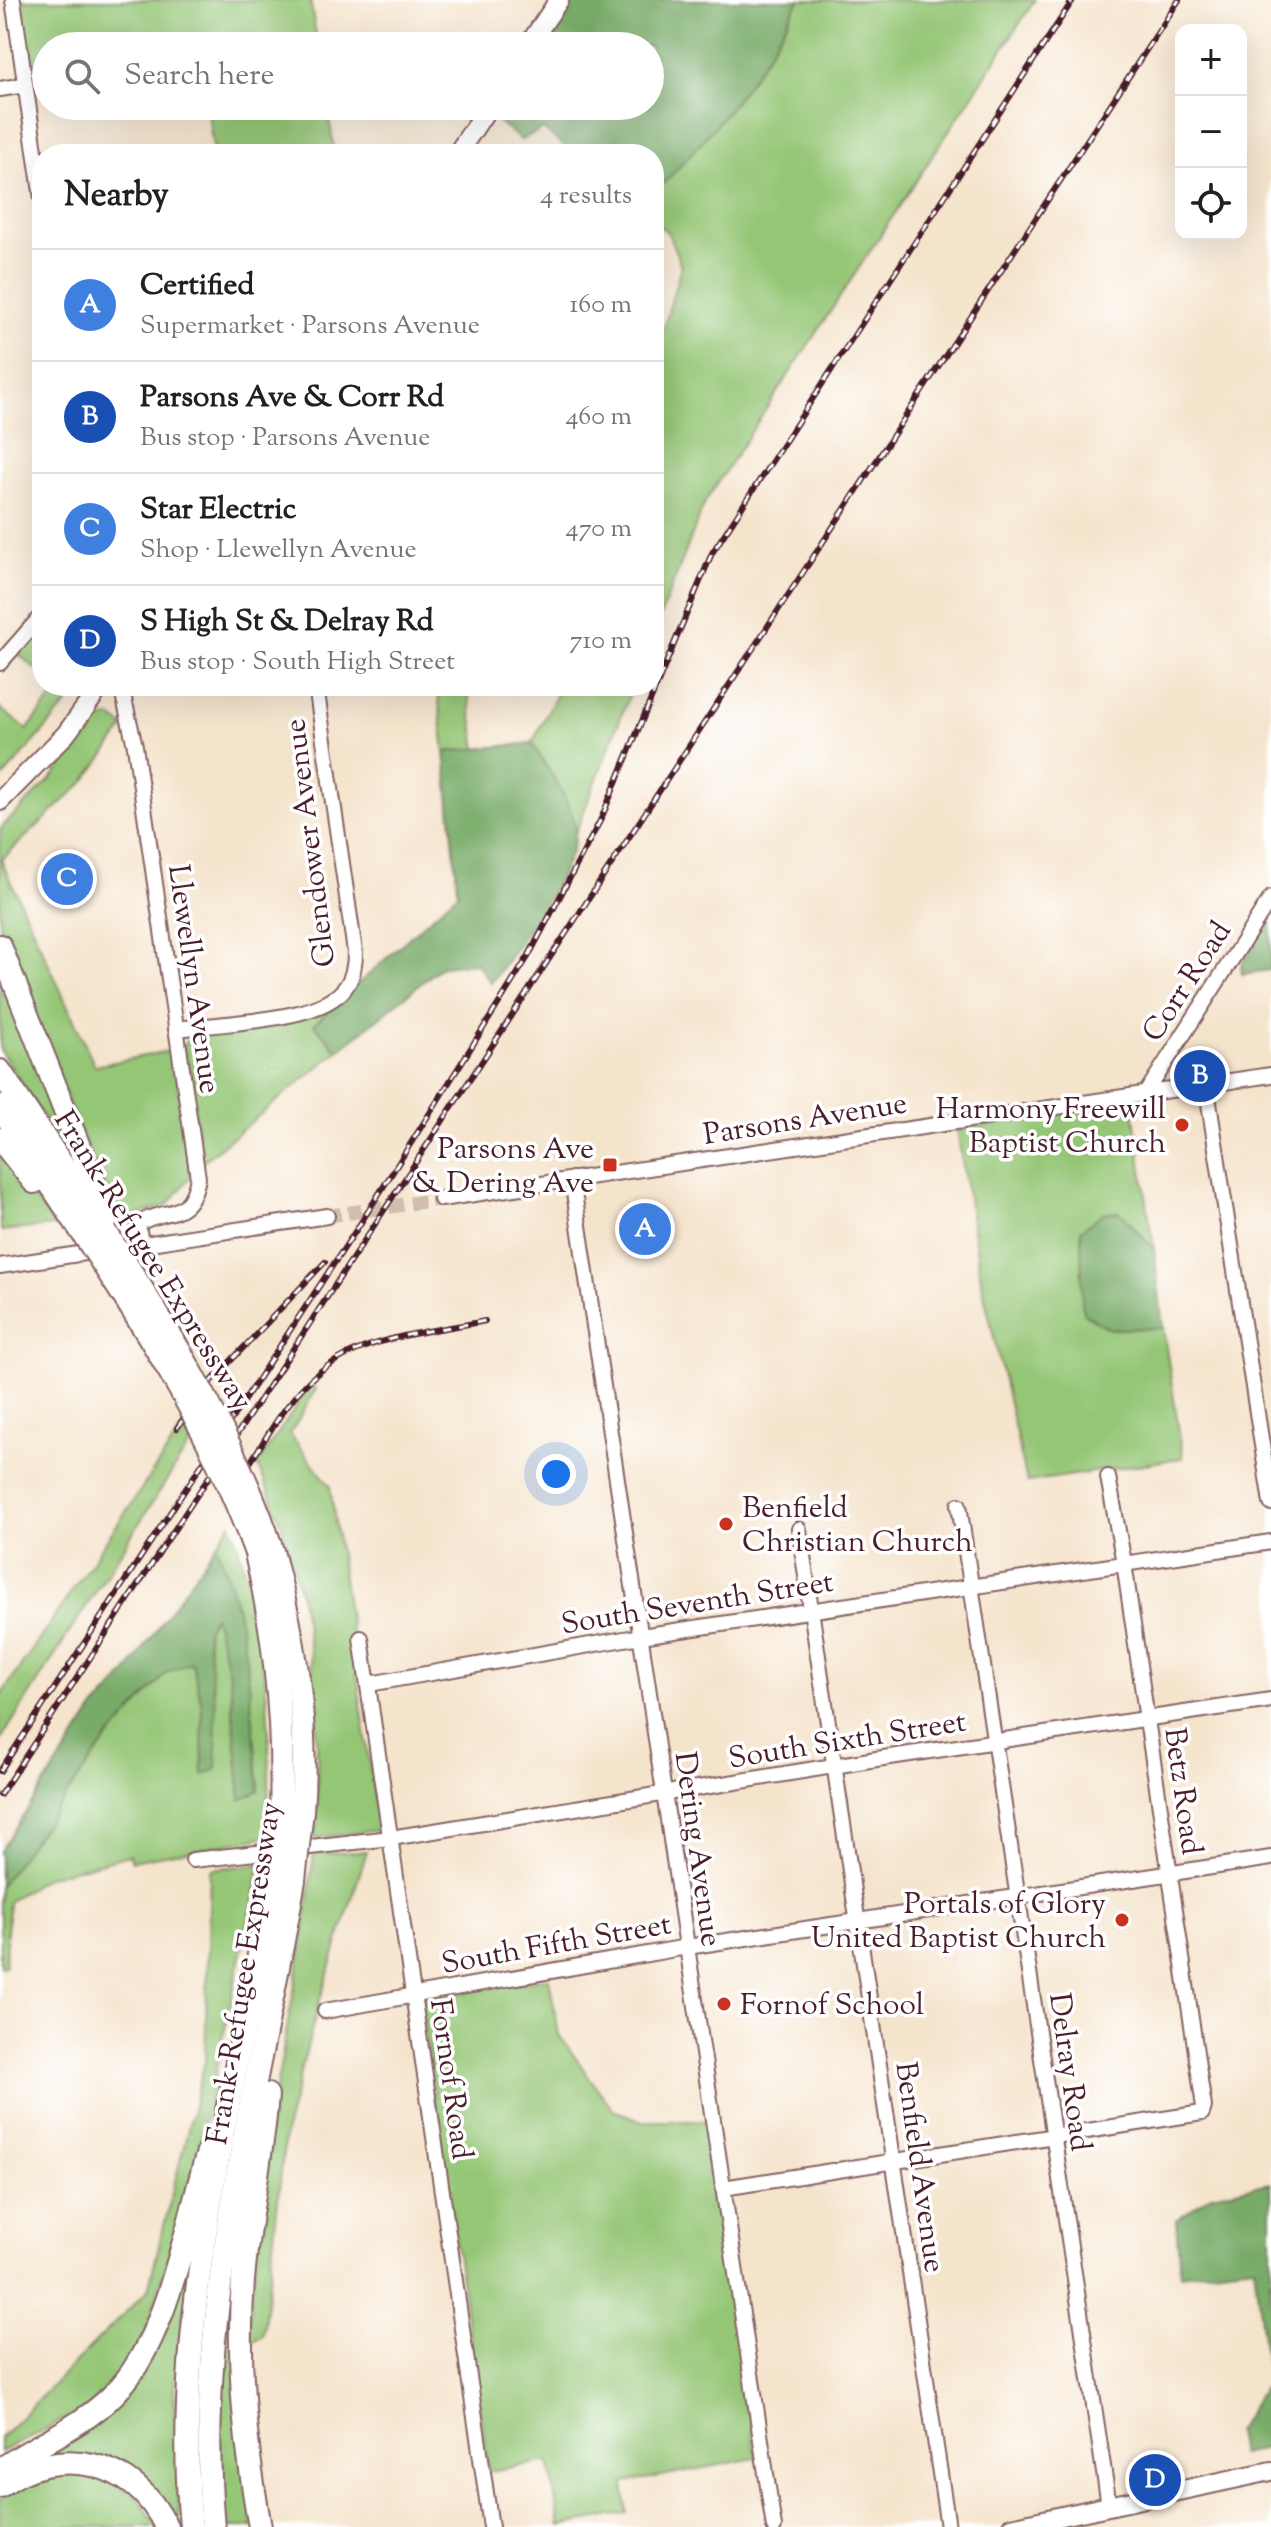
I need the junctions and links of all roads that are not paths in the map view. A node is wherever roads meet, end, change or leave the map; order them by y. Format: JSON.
{"nodes":[{"id":1,"x":13,"y":0,"type":"edge"},
{"id":2,"x":559,"y":0,"type":"edge"},
{"id":3,"x":537,"y":32,"type":"edge"},
{"id":4,"x":25,"y":85,"type":"junction"},
{"id":5,"x":0,"y":89,"type":"edge"},
{"id":6,"x":480,"y":120,"type":"edge"},
{"id":7,"x":34,"y":144,"type":"edge"},
{"id":8,"x":464,"y":144,"type":"edge"},
{"id":9,"x":32,"y":626,"type":"edge"},
{"id":10,"x":0,"y":663,"type":"edge"},
{"id":11,"x":94,"y":696,"type":"edge"},
{"id":12,"x":123,"y":696,"type":"edge"},
{"id":13,"x":317,"y":696,"type":"edge"},
{"id":14,"x":0,"y":801,"type":"edge"},
{"id":15,"x":1271,"y":898,"type":"edge"},
{"id":16,"x":0,"y":946,"type":"edge"},
{"id":17,"x":176,"y":1029,"type":"junction"},
{"id":18,"x":0,"y":1071,"type":"edge"},
{"id":19,"x":1271,"y":1075,"type":"edge"},
{"id":20,"x":1206,"y":1084,"type":"junction"},
{"id":21,"x":1146,"y":1093,"type":"junction"},
{"id":22,"x":0,"y":1106,"type":"edge"},
{"id":23,"x":0,"y":1139,"type":"edge"},
{"id":24,"x":572,"y":1179,"type":"junction"},
{"id":25,"x":63,"y":1181,"type":"junction"},
{"id":26,"x":441,"y":1199,"type":"tunnel mouth"},
{"id":27,"x":327,"y":1216,"type":"tunnel mouth"},
{"id":28,"x":141,"y":1244,"type":"junction"},
{"id":29,"x":0,"y":1266,"type":"edge"},
{"id":30,"x":1108,"y":1477,"type":"dead end"},
{"id":31,"x":1271,"y":1503,"type":"edge"},
{"id":32,"x":959,"y":1505,"type":"dead end"},
{"id":33,"x":799,"y":1529,"type":"dead end"},
{"id":34,"x":1271,"y":1542,"type":"edge"},
{"id":35,"x":263,"y":1548,"type":"junction"},
{"id":36,"x":1124,"y":1563,"type":"junction"},
{"id":37,"x":972,"y":1587,"type":"junction"},
{"id":38,"x":812,"y":1610,"type":"junction"},
{"id":39,"x":641,"y":1636,"type":"junction"},
{"id":40,"x":361,"y":1638,"type":"dead end"},
{"id":41,"x":369,"y":1684,"type":"junction"},
{"id":42,"x":1271,"y":1700,"type":"edge"},
{"id":43,"x":1147,"y":1720,"type":"junction"},
{"id":44,"x":995,"y":1742,"type":"junction"},
{"id":45,"x":835,"y":1766,"type":"junction"},
{"id":46,"x":664,"y":1794,"type":"junction"},
{"id":47,"x":391,"y":1838,"type":"junction"},
{"id":48,"x":1271,"y":1858,"type":"edge"},
{"id":49,"x":193,"y":1860,"type":"dead end"},
{"id":50,"x":1170,"y":1875,"type":"junction"},
{"id":51,"x":283,"y":1882,"type":"junction"},
{"id":52,"x":1019,"y":1896,"type":"junction"},
{"id":53,"x":858,"y":1920,"type":"junction"},
{"id":54,"x":687,"y":1947,"type":"junction"},
{"id":55,"x":275,"y":1992,"type":"junction"},
{"id":56,"x":413,"y":1994,"type":"junction"},
{"id":57,"x":325,"y":2011,"type":"dead end"},
{"id":58,"x":230,"y":2109,"type":"junction"},
{"id":59,"x":1055,"y":2137,"type":"junction"},
{"id":60,"x":894,"y":2161,"type":"junction"},
{"id":61,"x":723,"y":2188,"type":"junction"},
{"id":62,"x":0,"y":2470,"type":"edge"},
{"id":63,"x":1271,"y":2471,"type":"edge"},
{"id":64,"x":0,"y":2486,"type":"edge"},
{"id":65,"x":1109,"y":2506,"type":"junction"},
{"id":66,"x":166,"y":2527,"type":"edge"},
{"id":67,"x":191,"y":2527,"type":"edge"},
{"id":68,"x":213,"y":2527,"type":"edge"},
{"id":69,"x":260,"y":2527,"type":"edge"},
{"id":70,"x":491,"y":2527,"type":"edge"},
{"id":71,"x":774,"y":2527,"type":"edge"},
{"id":72,"x":948,"y":2527,"type":"edge"},
{"id":73,"x":1011,"y":2527,"type":"edge"}],
"edges":[{"from":1,"to":4,"type":"street"},
{"from":2,"to":3,"type":"main road"},
{"from":4,"to":5,"type":"street"},
{"from":4,"to":7,"type":"street"},
{"from":6,"to":8,"type":"main road"},
{"from":9,"to":10,"type":"street"},
{"from":11,"to":14,"type":"main road"},
{"from":12,"to":17,"type":"street","name":"Llewellyn Avenue"},
{"from":13,"to":17,"type":"street","name":"Glendower Avenue"},
{"from":15,"to":21,"type":"street","name":"Corr Road"},
{"from":16,"to":25,"type":"highway"},
{"from":17,"to":28,"type":"street","name":"Llewellyn Avenue"},
{"from":18,"to":25,"type":"highway","name":"Frank-Refugee Expressway"},
{"from":19,"to":20,"type":"street","name":"Parsons Avenue"},
{"from":20,"to":21,"type":"street","name":"Parsons Avenue"},
{"from":20,"to":31,"type":"street"},
{"from":21,"to":24,"type":"street","name":"Parsons Avenue"},
{"from":22,"to":25,"type":"highway","name":"Frank-Refugee Expressway"},
{"from":23,"to":25,"type":"highway"},
{"from":24,"to":26,"type":"street","name":"Parsons Avenue"},
{"from":24,"to":39,"type":"street","name":"Dering Avenue"},
{"from":25,"to":35,"type":"highway","name":"Frank-Refugee Expressway","bridge":true},
{"from":25,"to":35,"type":"highway","name":"Frank-Refugee Expressway","bridge":true},
{"from":27,"to":28,"type":"street"},
{"from":28,"to":29,"type":"street"},
{"from":30,"to":36,"type":"street","name":"Betz Road"},
{"from":32,"to":37,"type":"street","name":"Delray Road"},
{"from":33,"to":38,"type":"street","name":"Benfield Avenue"},
{"from":34,"to":36,"type":"street","name":"South Seventh Street"},
{"from":35,"to":51,"type":"highway","name":"Frank-Refugee Expressway","bridge":true},
{"from":36,"to":37,"type":"street","name":"South Seventh Street"},
{"from":36,"to":43,"type":"street","name":"Betz Road"},
{"from":37,"to":38,"type":"street","name":"South Seventh Street"},
{"from":37,"to":44,"type":"street","name":"Delray Road"},
{"from":38,"to":39,"type":"street","name":"South Seventh Street"},
{"from":38,"to":45,"type":"street","name":"Benfield Avenue"},
{"from":39,"to":41,"type":"street","name":"South Seventh Street"},
{"from":39,"to":46,"type":"street","name":"Dering Avenue"},
{"from":40,"to":41,"type":"street","name":"Fornof Road"},
{"from":41,"to":47,"type":"street","name":"Fornof Road"},
{"from":42,"to":43,"type":"street","name":"South Sixth Street"},
{"from":43,"to":44,"type":"street","name":"South Sixth Street"},
{"from":43,"to":50,"type":"street","name":"Betz Road"},
{"from":44,"to":45,"type":"street","name":"South Sixth Street"},
{"from":44,"to":52,"type":"street","name":"Delray Road"},
{"from":45,"to":46,"type":"street","name":"South Sixth Street"},
{"from":45,"to":53,"type":"street","name":"Benfield Avenue"},
{"from":46,"to":47,"type":"street","name":"South Sixth Street"},
{"from":46,"to":54,"type":"street","name":"Dering Avenue"},
{"from":47,"to":49,"type":"street","name":"South Sixth Street"},
{"from":47,"to":56,"type":"street","name":"Fornof Road"},
{"from":48,"to":50,"type":"street","name":"South Fifth Street"},
{"from":50,"to":52,"type":"street","name":"South Fifth Street"},
{"from":50,"to":59,"type":"street","name":"Betz Road"},
{"from":51,"to":55,"type":"highway","name":"Frank-Refugee Expressway"},
{"from":51,"to":58,"type":"highway","name":"Frank-Refugee Expressway"},
{"from":52,"to":53,"type":"street","name":"South Fifth Street"},
{"from":52,"to":59,"type":"street","name":"Delray Road"},
{"from":53,"to":54,"type":"street","name":"South Fifth Street"},
{"from":53,"to":60,"type":"street","name":"Benfield Avenue"},
{"from":54,"to":56,"type":"street","name":"South Fifth Street"},
{"from":54,"to":61,"type":"street","name":"Dering Avenue"},
{"from":55,"to":68,"type":"highway","name":"Frank-Refugee Expressway"},
{"from":55,"to":69,"type":"highway"},
{"from":56,"to":57,"type":"street","name":"South Fifth Street"},
{"from":56,"to":70,"type":"street","name":"Fornof Road"},
{"from":58,"to":62,"type":"highway"},
{"from":58,"to":67,"type":"highway","name":"Frank-Refugee Expressway"},
{"from":59,"to":60,"type":"street"},
{"from":59,"to":65,"type":"street","name":"Delray Road"},
{"from":60,"to":61,"type":"street"},
{"from":60,"to":72,"type":"street","name":"Benfield Avenue"},
{"from":61,"to":71,"type":"street","name":"Dering Avenue"},
{"from":63,"to":65,"type":"main road"},
{"from":64,"to":66,"type":"highway"},
{"from":65,"to":73,"type":"main road"}]}
